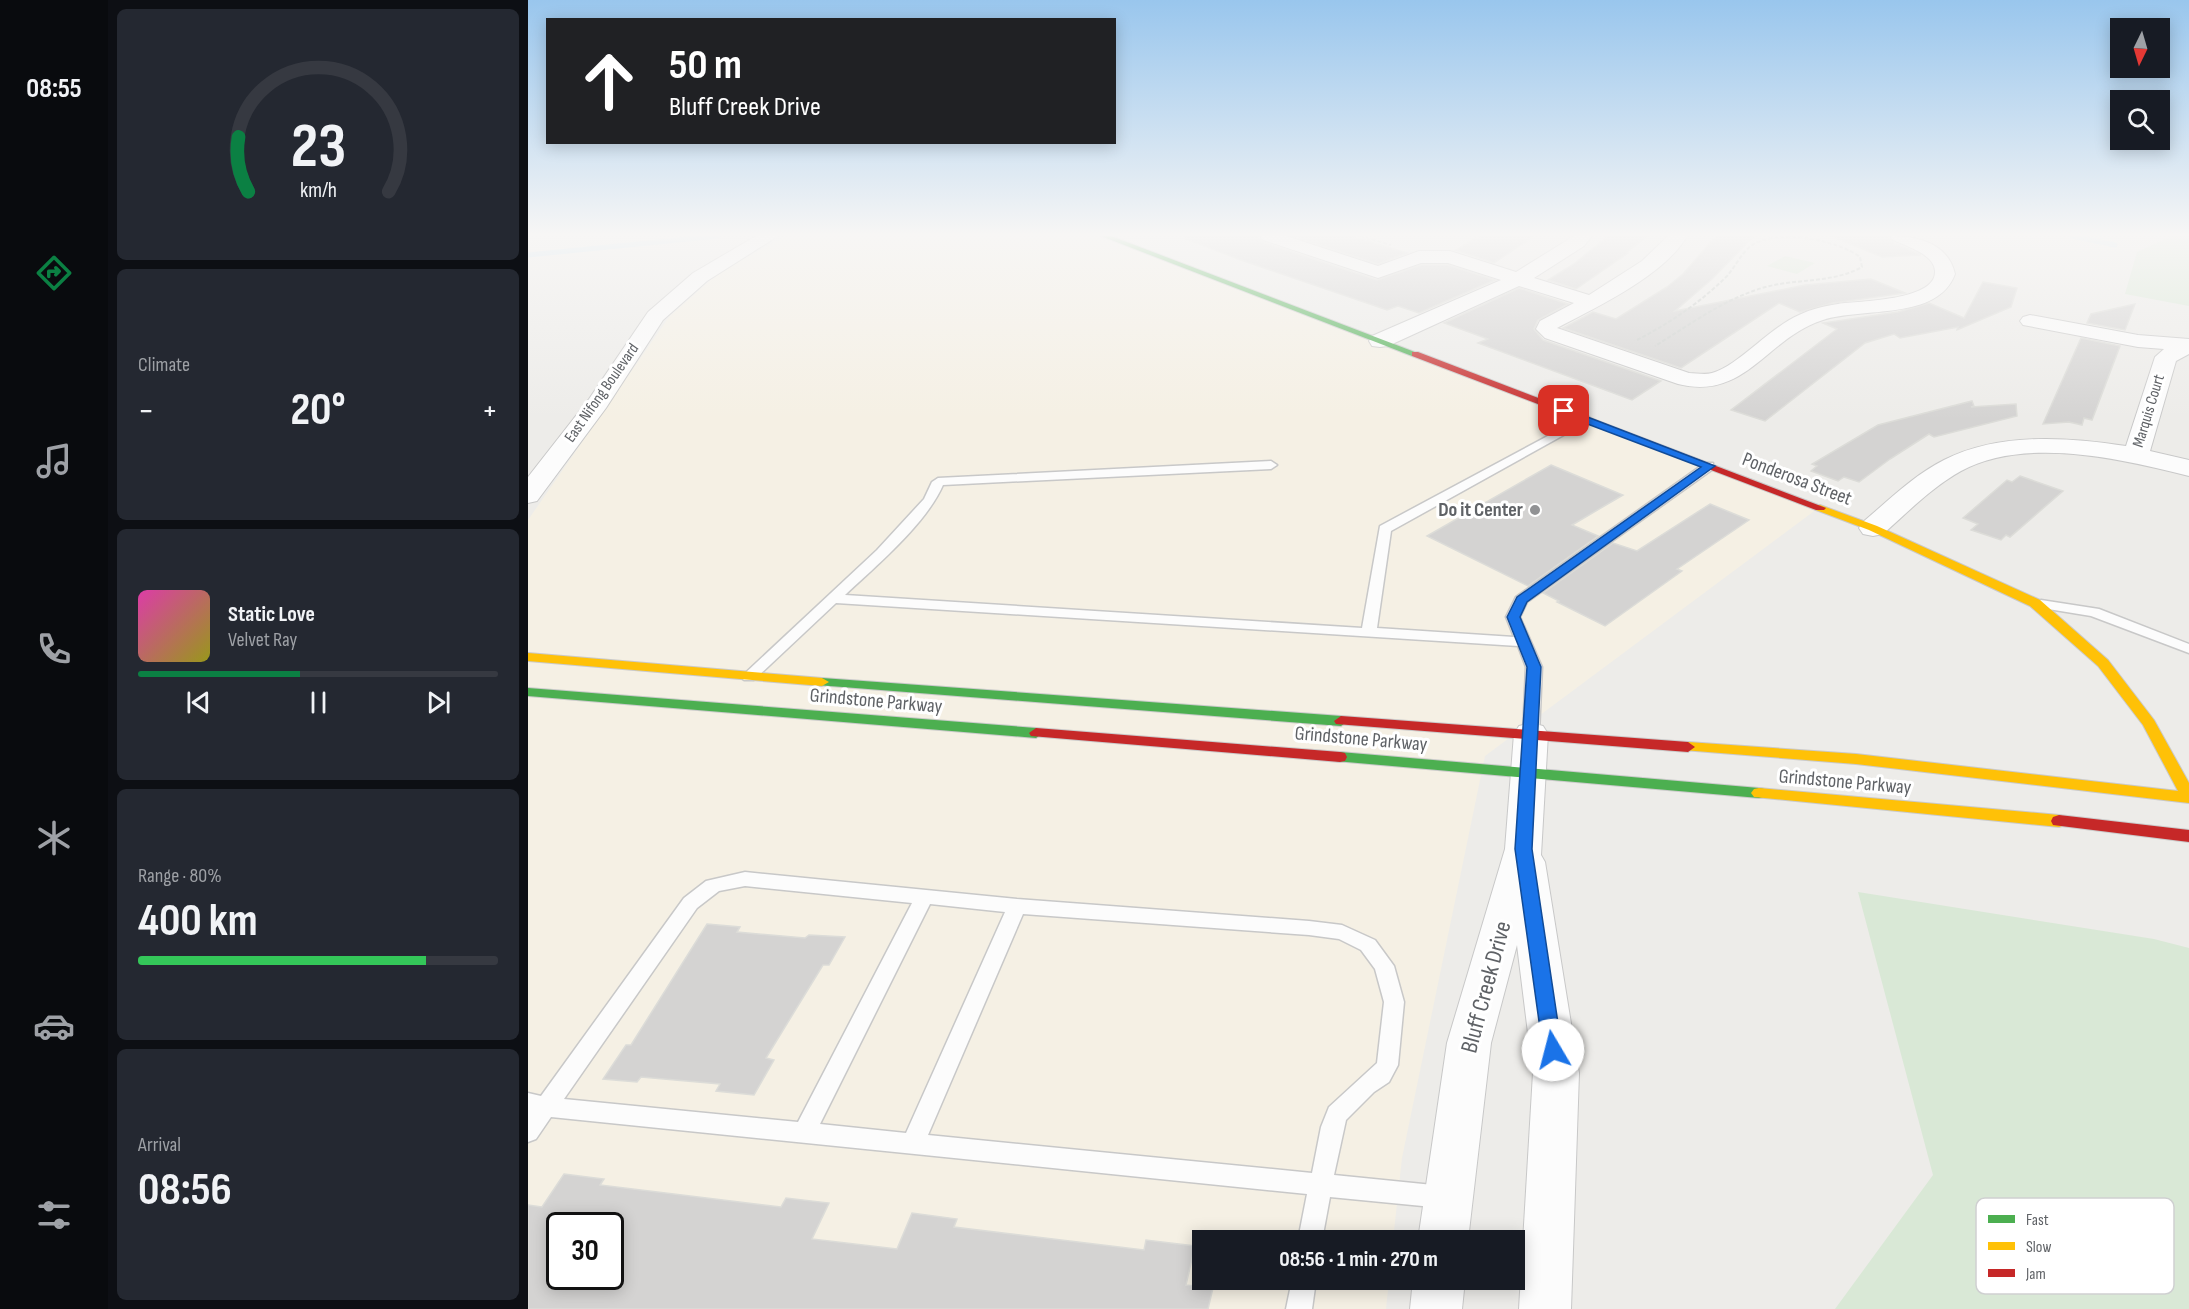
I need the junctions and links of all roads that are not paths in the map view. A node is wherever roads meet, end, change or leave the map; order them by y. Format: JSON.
{"nodes":[{"id":1,"x":677,"y":297,"type":"edge"},
{"id":2,"x":1264,"y":297,"type":"edge"},
{"id":3,"x":1465,"y":297,"type":"edge"},
{"id":4,"x":1574,"y":297,"type":"edge"},
{"id":5,"x":1600,"y":297,"type":"edge"},
{"id":6,"x":1919,"y":297,"type":"edge"},
{"id":7,"x":1590,"y":302,"type":"junction"},
{"id":8,"x":2030,"y":321,"type":"dead end"},
{"id":9,"x":1371,"y":338,"type":"junction"},
{"id":10,"x":2189,"y":346,"type":"edge"},
{"id":11,"x":1585,"y":419,"type":"junction"},
{"id":12,"x":2136,"y":455,"type":"junction"},
{"id":13,"x":1271,"y":465,"type":"dead end"},
{"id":14,"x":1710,"y":466,"type":"junction"},
{"id":15,"x":2189,"y":468,"type":"edge"},
{"id":16,"x":528,"y":495,"type":"edge"},
{"id":17,"x":1873,"y":528,"type":"junction"},
{"id":18,"x":833,"y":599,"type":"junction"},
{"id":19,"x":2035,"y":603,"type":"junction"},
{"id":20,"x":1369,"y":632,"type":"junction"},
{"id":21,"x":1524,"y":642,"type":"junction"},
{"id":22,"x":2189,"y":649,"type":"edge"},
{"id":23,"x":528,"y":657,"type":"edge"},
{"id":24,"x":622,"y":665,"type":"junction"},
{"id":25,"x":528,"y":671,"type":"edge"},
{"id":26,"x":749,"y":677,"type":"junction"},
{"id":27,"x":528,"y":692,"type":"edge"},
{"id":28,"x":1531,"y":734,"type":"junction"},
{"id":29,"x":1529,"y":772,"type":"junction"},
{"id":30,"x":2189,"y":798,"type":"edge"},
{"id":31,"x":2189,"y":836,"type":"edge"},
{"id":32,"x":1524,"y":849,"type":"junction"},
{"id":33,"x":924,"y":897,"type":"junction"},
{"id":34,"x":1017,"y":906,"type":"junction"},
{"id":35,"x":537,"y":1105,"type":"edge"},
{"id":36,"x":528,"y":1132,"type":"edge"},
{"id":37,"x":805,"y":1132,"type":"junction"},
{"id":38,"x":913,"y":1143,"type":"junction"},
{"id":39,"x":1319,"y":1184,"type":"junction"},
{"id":40,"x":1447,"y":1197,"type":"junction"},
{"id":41,"x":1312,"y":1230,"type":"edge"},
{"id":42,"x":1444,"y":1230,"type":"edge"},
{"id":43,"x":1302,"y":1290,"type":"edge"},
{"id":44,"x":1438,"y":1290,"type":"edge"},
{"id":45,"x":1299,"y":1309,"type":"edge"},
{"id":46,"x":1436,"y":1309,"type":"edge"},
{"id":47,"x":1545,"y":1309,"type":"edge"}],
"edges":[{"from":1,"to":16,"type":"street","name":"East Nifong Boulevard"},
{"from":2,"to":9,"type":"main road","name":"Ponderosa Street"},
{"from":3,"to":9,"type":"street"},
{"from":4,"to":7,"type":"street"},
{"from":5,"to":7,"type":"street"},
{"from":6,"to":7,"type":"street"},
{"from":8,"to":10,"type":"street"},
{"from":9,"to":11,"type":"main road","name":"Ponderosa Street"},
{"from":10,"to":12,"type":"street","name":"Marquis Court"},
{"from":11,"to":14,"type":"main road","name":"Ponderosa Street"},
{"from":11,"to":20,"type":"lane"},
{"from":12,"to":15,"type":"street"},
{"from":12,"to":17,"type":"street"},
{"from":13,"to":18,"type":"lane"},
{"from":14,"to":17,"type":"main road","name":"Ponderosa Street"},
{"from":14,"to":21,"type":"lane"},
{"from":17,"to":19,"type":"main road","name":"Ponderosa Street"},
{"from":18,"to":20,"type":"lane"},
{"from":18,"to":26,"type":"lane"},
{"from":19,"to":22,"type":"lane"},
{"from":19,"to":30,"type":"main road","name":"Ponderosa Street"},
{"from":20,"to":21,"type":"lane"},
{"from":21,"to":28,"type":"lane"},
{"from":23,"to":24,"type":"main road","name":"Grindstone Parkway"},
{"from":24,"to":25,"type":"main road"},
{"from":24,"to":26,"type":"main road","name":"Grindstone Parkway"},
{"from":26,"to":28,"type":"main road","name":"Grindstone Parkway"},
{"from":27,"to":29,"type":"main road","name":"Grindstone Parkway"},
{"from":28,"to":29,"type":"street","name":"Bluff Creek Drive"},
{"from":28,"to":30,"type":"main road","name":"Grindstone Parkway"},
{"from":29,"to":31,"type":"main road","name":"Grindstone Parkway"},
{"from":29,"to":32,"type":"street","name":"Bluff Creek Drive"},
{"from":32,"to":40,"type":"street","name":"Bluff Creek Drive"},
{"from":32,"to":47,"type":"street"},
{"from":33,"to":34,"type":"lane"},
{"from":33,"to":35,"type":"lane"},
{"from":33,"to":37,"type":"lane"},
{"from":34,"to":38,"type":"lane"},
{"from":34,"to":39,"type":"lane"},
{"from":35,"to":36,"type":"lane"},
{"from":35,"to":37,"type":"lane"},
{"from":37,"to":38,"type":"lane"},
{"from":38,"to":39,"type":"lane"},
{"from":39,"to":40,"type":"lane"},
{"from":39,"to":41,"type":"lane"},
{"from":40,"to":42,"type":"street","name":"Bluff Creek Drive"},
{"from":43,"to":45,"type":"lane"},
{"from":44,"to":46,"type":"street"}]}
